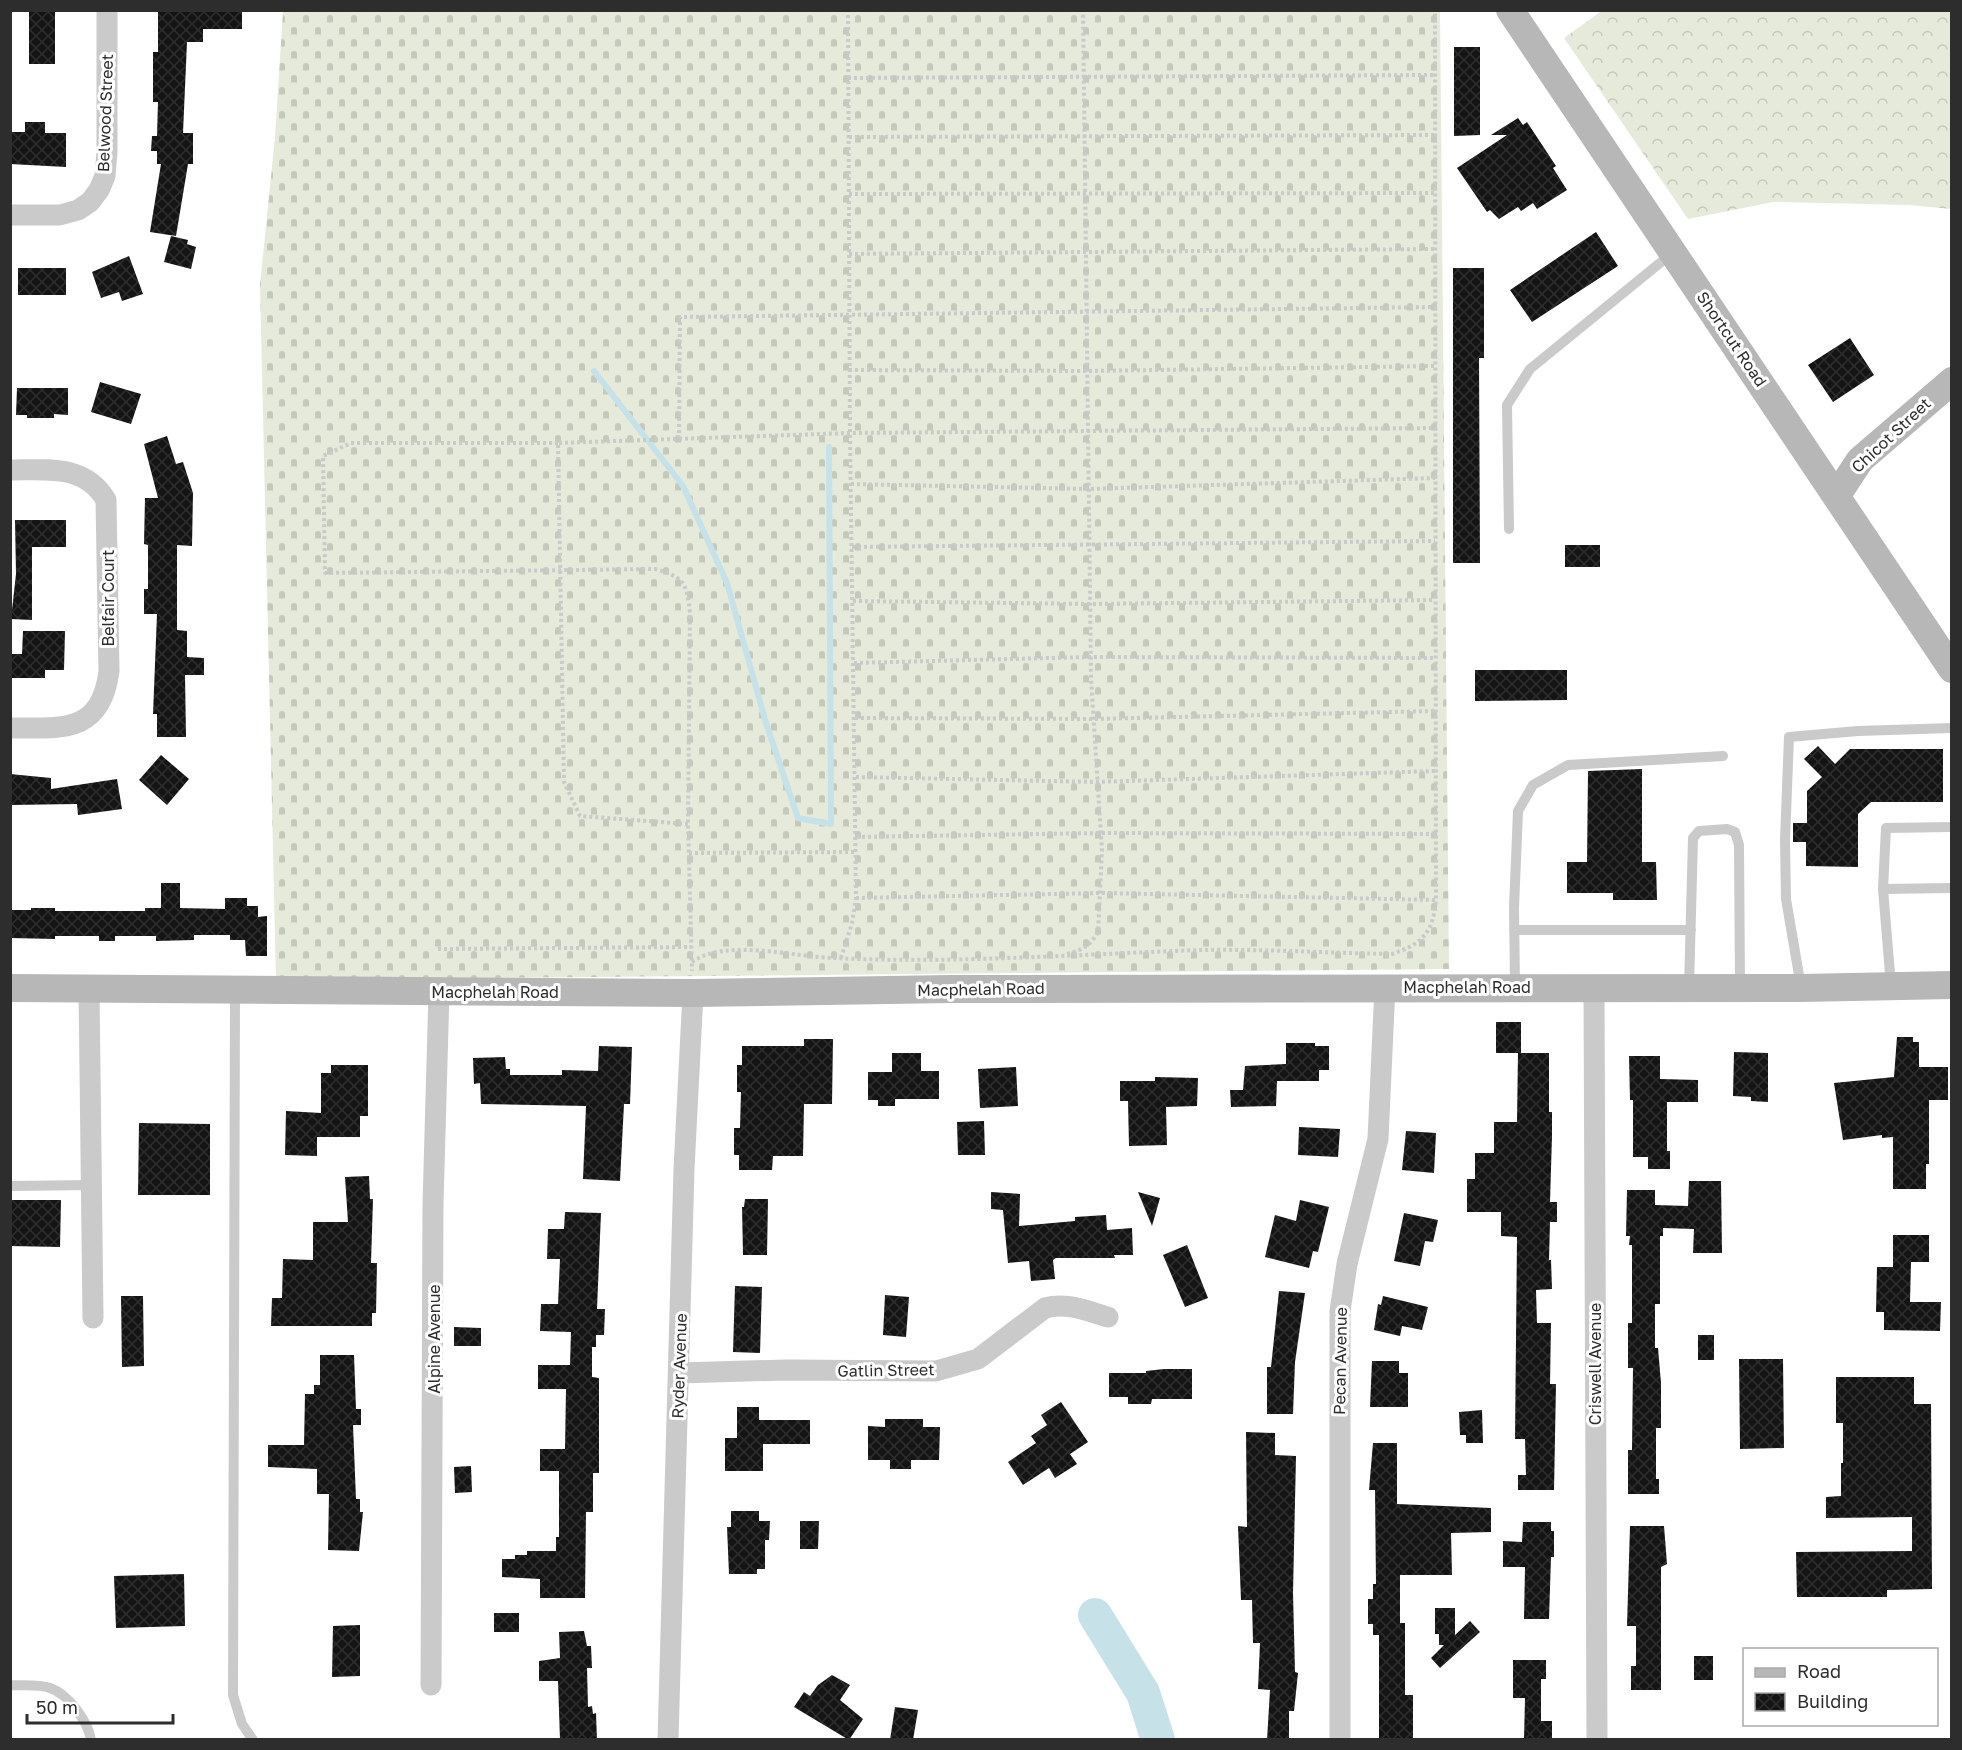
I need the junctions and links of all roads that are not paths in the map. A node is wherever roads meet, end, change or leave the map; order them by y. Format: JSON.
{"nodes":[{"id":1,"x":107,"y":10,"type":"edge"},
{"id":2,"x":1510,"y":10,"type":"edge"},
{"id":3,"x":10,"y":215,"type":"edge"},
{"id":4,"x":1674,"y":252,"type":"junction"},
{"id":5,"x":1952,"y":381,"type":"edge"},
{"id":6,"x":10,"y":470,"type":"edge"},
{"id":7,"x":1837,"y":495,"type":"junction"},
{"id":8,"x":1509,"y":529,"type":"dead end"},
{"id":9,"x":1952,"y":669,"type":"edge"},
{"id":10,"x":10,"y":728,"type":"edge"},
{"id":11,"x":1952,"y":728,"type":"edge"},
{"id":12,"x":1723,"y":756,"type":"dead end"},
{"id":13,"x":1952,"y":827,"type":"edge"},
{"id":14,"x":1952,"y":888,"type":"edge"},
{"id":15,"x":1883,"y":889,"type":"junction"},
{"id":16,"x":1514,"y":930,"type":"junction"},
{"id":17,"x":1690,"y":930,"type":"junction"},
{"id":18,"x":1952,"y":985,"type":"edge"},
{"id":19,"x":1385,"y":986,"type":"junction"},
{"id":20,"x":1891,"y":986,"type":"junction"},
{"id":21,"x":1515,"y":987,"type":"junction"},
{"id":22,"x":10,"y":988,"type":"edge"},
{"id":23,"x":1594,"y":988,"type":"junction"},
{"id":24,"x":1689,"y":988,"type":"junction"},
{"id":25,"x":1740,"y":988,"type":"junction"},
{"id":26,"x":1801,"y":988,"type":"junction"},
{"id":27,"x":89,"y":989,"type":"junction"},
{"id":28,"x":235,"y":990,"type":"junction"},
{"id":29,"x":439,"y":992,"type":"junction"},
{"id":30,"x":693,"y":993,"type":"junction"},
{"id":31,"x":92,"y":1185,"type":"junction"},
{"id":32,"x":10,"y":1186,"type":"edge"},
{"id":33,"x":1108,"y":1317,"type":"dead end"},
{"id":34,"x":93,"y":1318,"type":"dead end"},
{"id":35,"x":678,"y":1373,"type":"junction"},
{"id":36,"x":10,"y":1685,"type":"edge"},
{"id":37,"x":431,"y":1685,"type":"dead end"},
{"id":38,"x":91,"y":1740,"type":"edge"},
{"id":39,"x":253,"y":1740,"type":"edge"},
{"id":40,"x":668,"y":1740,"type":"edge"},
{"id":41,"x":1340,"y":1740,"type":"edge"},
{"id":42,"x":1597,"y":1740,"type":"edge"}],
"edges":[{"from":1,"to":3,"type":"street","name":"Belwood Street"},
{"from":2,"to":4,"type":"street","name":"Shortcut Road"},
{"from":4,"to":7,"type":"street","name":"Shortcut Road"},
{"from":4,"to":8,"type":"lane"},
{"from":5,"to":7,"type":"street","name":"Chicot Street"},
{"from":6,"to":10,"type":"street","name":"Belfair Court"},
{"from":7,"to":9,"type":"street","name":"Shortcut Road"},
{"from":11,"to":26,"type":"lane"},
{"from":12,"to":16,"type":"lane"},
{"from":13,"to":15,"type":"lane"},
{"from":14,"to":15,"type":"lane"},
{"from":15,"to":20,"type":"lane"},
{"from":16,"to":17,"type":"lane"},
{"from":16,"to":21,"type":"lane"},
{"from":17,"to":24,"type":"lane"},
{"from":17,"to":25,"type":"lane"},
{"from":18,"to":20,"type":"street","name":"Macphelah Road"},
{"from":19,"to":21,"type":"street","name":"Macphelah Road"},
{"from":19,"to":30,"type":"street","name":"Macphelah Road"},
{"from":19,"to":41,"type":"street","name":"Pecan Avenue"},
{"from":20,"to":26,"type":"street","name":"Macphelah Road"},
{"from":21,"to":23,"type":"street","name":"Macphelah Road"},
{"from":22,"to":27,"type":"street","name":"Macphelah Road"},
{"from":23,"to":24,"type":"street","name":"Macphelah Road"},
{"from":23,"to":42,"type":"street","name":"Criswell Avenue"},
{"from":24,"to":25,"type":"street","name":"Macphelah Road"},
{"from":25,"to":26,"type":"street","name":"Macphelah Road"},
{"from":27,"to":28,"type":"street","name":"Macphelah Road"},
{"from":27,"to":31,"type":"street"},
{"from":28,"to":29,"type":"street","name":"Macphelah Road"},
{"from":28,"to":39,"type":"lane"},
{"from":29,"to":30,"type":"street","name":"Macphelah Road"},
{"from":29,"to":37,"type":"street","name":"Alpine Avenue"},
{"from":30,"to":35,"type":"street","name":"Ryder Avenue"},
{"from":31,"to":32,"type":"lane"},
{"from":31,"to":34,"type":"street"},
{"from":33,"to":35,"type":"street","name":"Gatlin Street"},
{"from":35,"to":40,"type":"street","name":"Ryder Avenue"},
{"from":36,"to":38,"type":"lane"}]}
